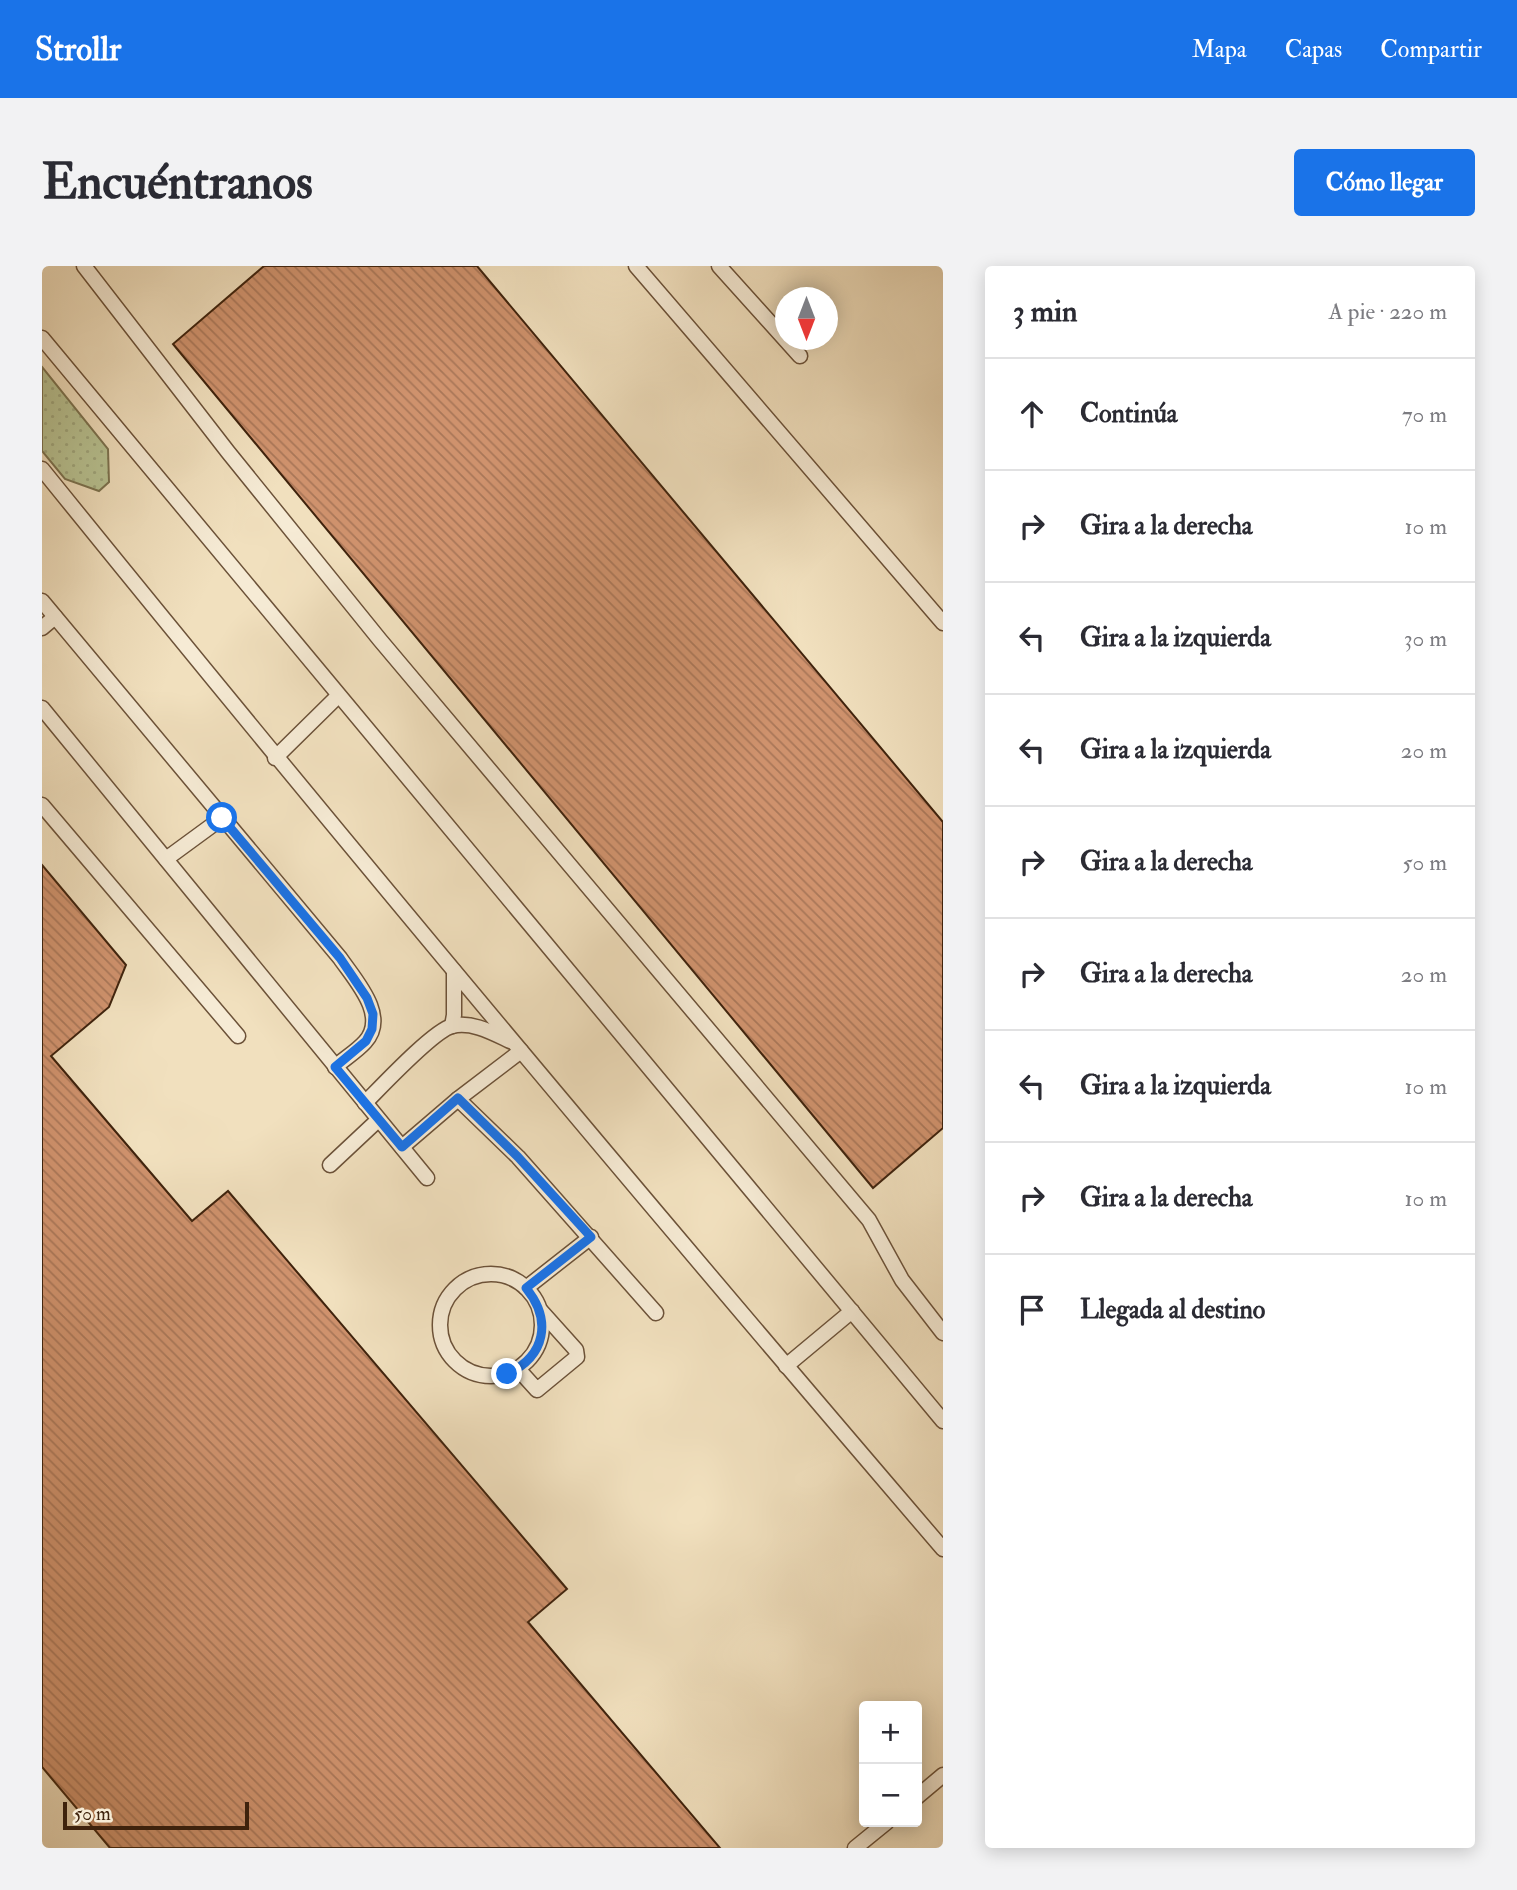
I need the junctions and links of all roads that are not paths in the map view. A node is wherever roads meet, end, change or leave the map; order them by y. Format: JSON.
{"nodes":[{"id":1,"x":84,"y":266,"type":"edge"},
{"id":2,"x":636,"y":266,"type":"edge"},
{"id":3,"x":719,"y":266,"type":"edge"},
{"id":4,"x":42,"y":338,"type":"edge"},
{"id":5,"x":800,"y":356,"type":"dead end"},
{"id":6,"x":42,"y":468,"type":"edge"},
{"id":7,"x":42,"y":601,"type":"edge"},
{"id":8,"x":55,"y":617,"type":"junction"},
{"id":9,"x":943,"y":623,"type":"edge"},
{"id":10,"x":42,"y":628,"type":"edge"},
{"id":11,"x":338,"y":696,"type":"junction"},
{"id":12,"x":42,"y":709,"type":"edge"},
{"id":13,"x":275,"y":758,"type":"junction"},
{"id":14,"x":42,"y":805,"type":"edge"},
{"id":15,"x":222,"y":818,"type":"junction"},
{"id":16,"x":166,"y":859,"type":"junction"},
{"id":17,"x":454,"y":971,"type":"junction"},
{"id":18,"x":452,"y":1026,"type":"junction"},
{"id":19,"x":238,"y":1036,"type":"dead end"},
{"id":20,"x":518,"y":1047,"type":"junction"},
{"id":21,"x":335,"y":1067,"type":"junction"},
{"id":22,"x":458,"y":1098,"type":"junction"},
{"id":23,"x":365,"y":1103,"type":"junction"},
{"id":24,"x":378,"y":1120,"type":"junction"},
{"id":25,"x":402,"y":1147,"type":"junction"},
{"id":26,"x":330,"y":1165,"type":"dead end"},
{"id":27,"x":427,"y":1178,"type":"dead end"},
{"id":28,"x":591,"y":1237,"type":"junction"},
{"id":29,"x":526,"y":1288,"type":"junction"},
{"id":30,"x":541,"y":1311,"type":"junction"},
{"id":31,"x":852,"y":1311,"type":"junction"},
{"id":32,"x":656,"y":1313,"type":"dead end"},
{"id":33,"x":943,"y":1333,"type":"edge"},
{"id":34,"x":786,"y":1366,"type":"junction"},
{"id":35,"x":518,"y":1369,"type":"junction"},
{"id":36,"x":943,"y":1421,"type":"edge"},
{"id":37,"x":943,"y":1549,"type":"edge"},
{"id":38,"x":943,"y":1776,"type":"edge"},
{"id":39,"x":922,"y":1793,"type":"edge"},
{"id":40,"x":881,"y":1827,"type":"edge"},
{"id":41,"x":855,"y":1848,"type":"edge"}],
"edges":[{"from":1,"to":33,"type":"lane"},
{"from":2,"to":9,"type":"lane"},
{"from":3,"to":5,"type":"lane"},
{"from":4,"to":11,"type":"lane"},
{"from":6,"to":13,"type":"lane"},
{"from":7,"to":8,"type":"lane"},
{"from":8,"to":10,"type":"lane"},
{"from":8,"to":15,"type":"lane"},
{"from":11,"to":13,"type":"lane"},
{"from":11,"to":31,"type":"lane"},
{"from":12,"to":16,"type":"lane"},
{"from":13,"to":17,"type":"lane"},
{"from":14,"to":19,"type":"lane"},
{"from":15,"to":16,"type":"lane"},
{"from":15,"to":21,"type":"lane"},
{"from":16,"to":21,"type":"lane"},
{"from":17,"to":18,"type":"lane"},
{"from":17,"to":20,"type":"lane"},
{"from":18,"to":20,"type":"lane"},
{"from":18,"to":23,"type":"lane"},
{"from":20,"to":22,"type":"lane"},
{"from":20,"to":34,"type":"lane"},
{"from":21,"to":23,"type":"lane"},
{"from":22,"to":25,"type":"lane"},
{"from":22,"to":28,"type":"lane"},
{"from":23,"to":24,"type":"lane"},
{"from":24,"to":25,"type":"lane"},
{"from":24,"to":26,"type":"lane"},
{"from":25,"to":27,"type":"lane"},
{"from":28,"to":29,"type":"lane"},
{"from":28,"to":32,"type":"lane"},
{"from":29,"to":30,"type":"lane"},
{"from":29,"to":35,"type":"lane"},
{"from":30,"to":35,"type":"lane"},
{"from":30,"to":35,"type":"lane"},
{"from":31,"to":34,"type":"lane"},
{"from":31,"to":36,"type":"lane"},
{"from":34,"to":37,"type":"lane"},
{"from":38,"to":39,"type":"lane"},
{"from":40,"to":41,"type":"lane"}]}
